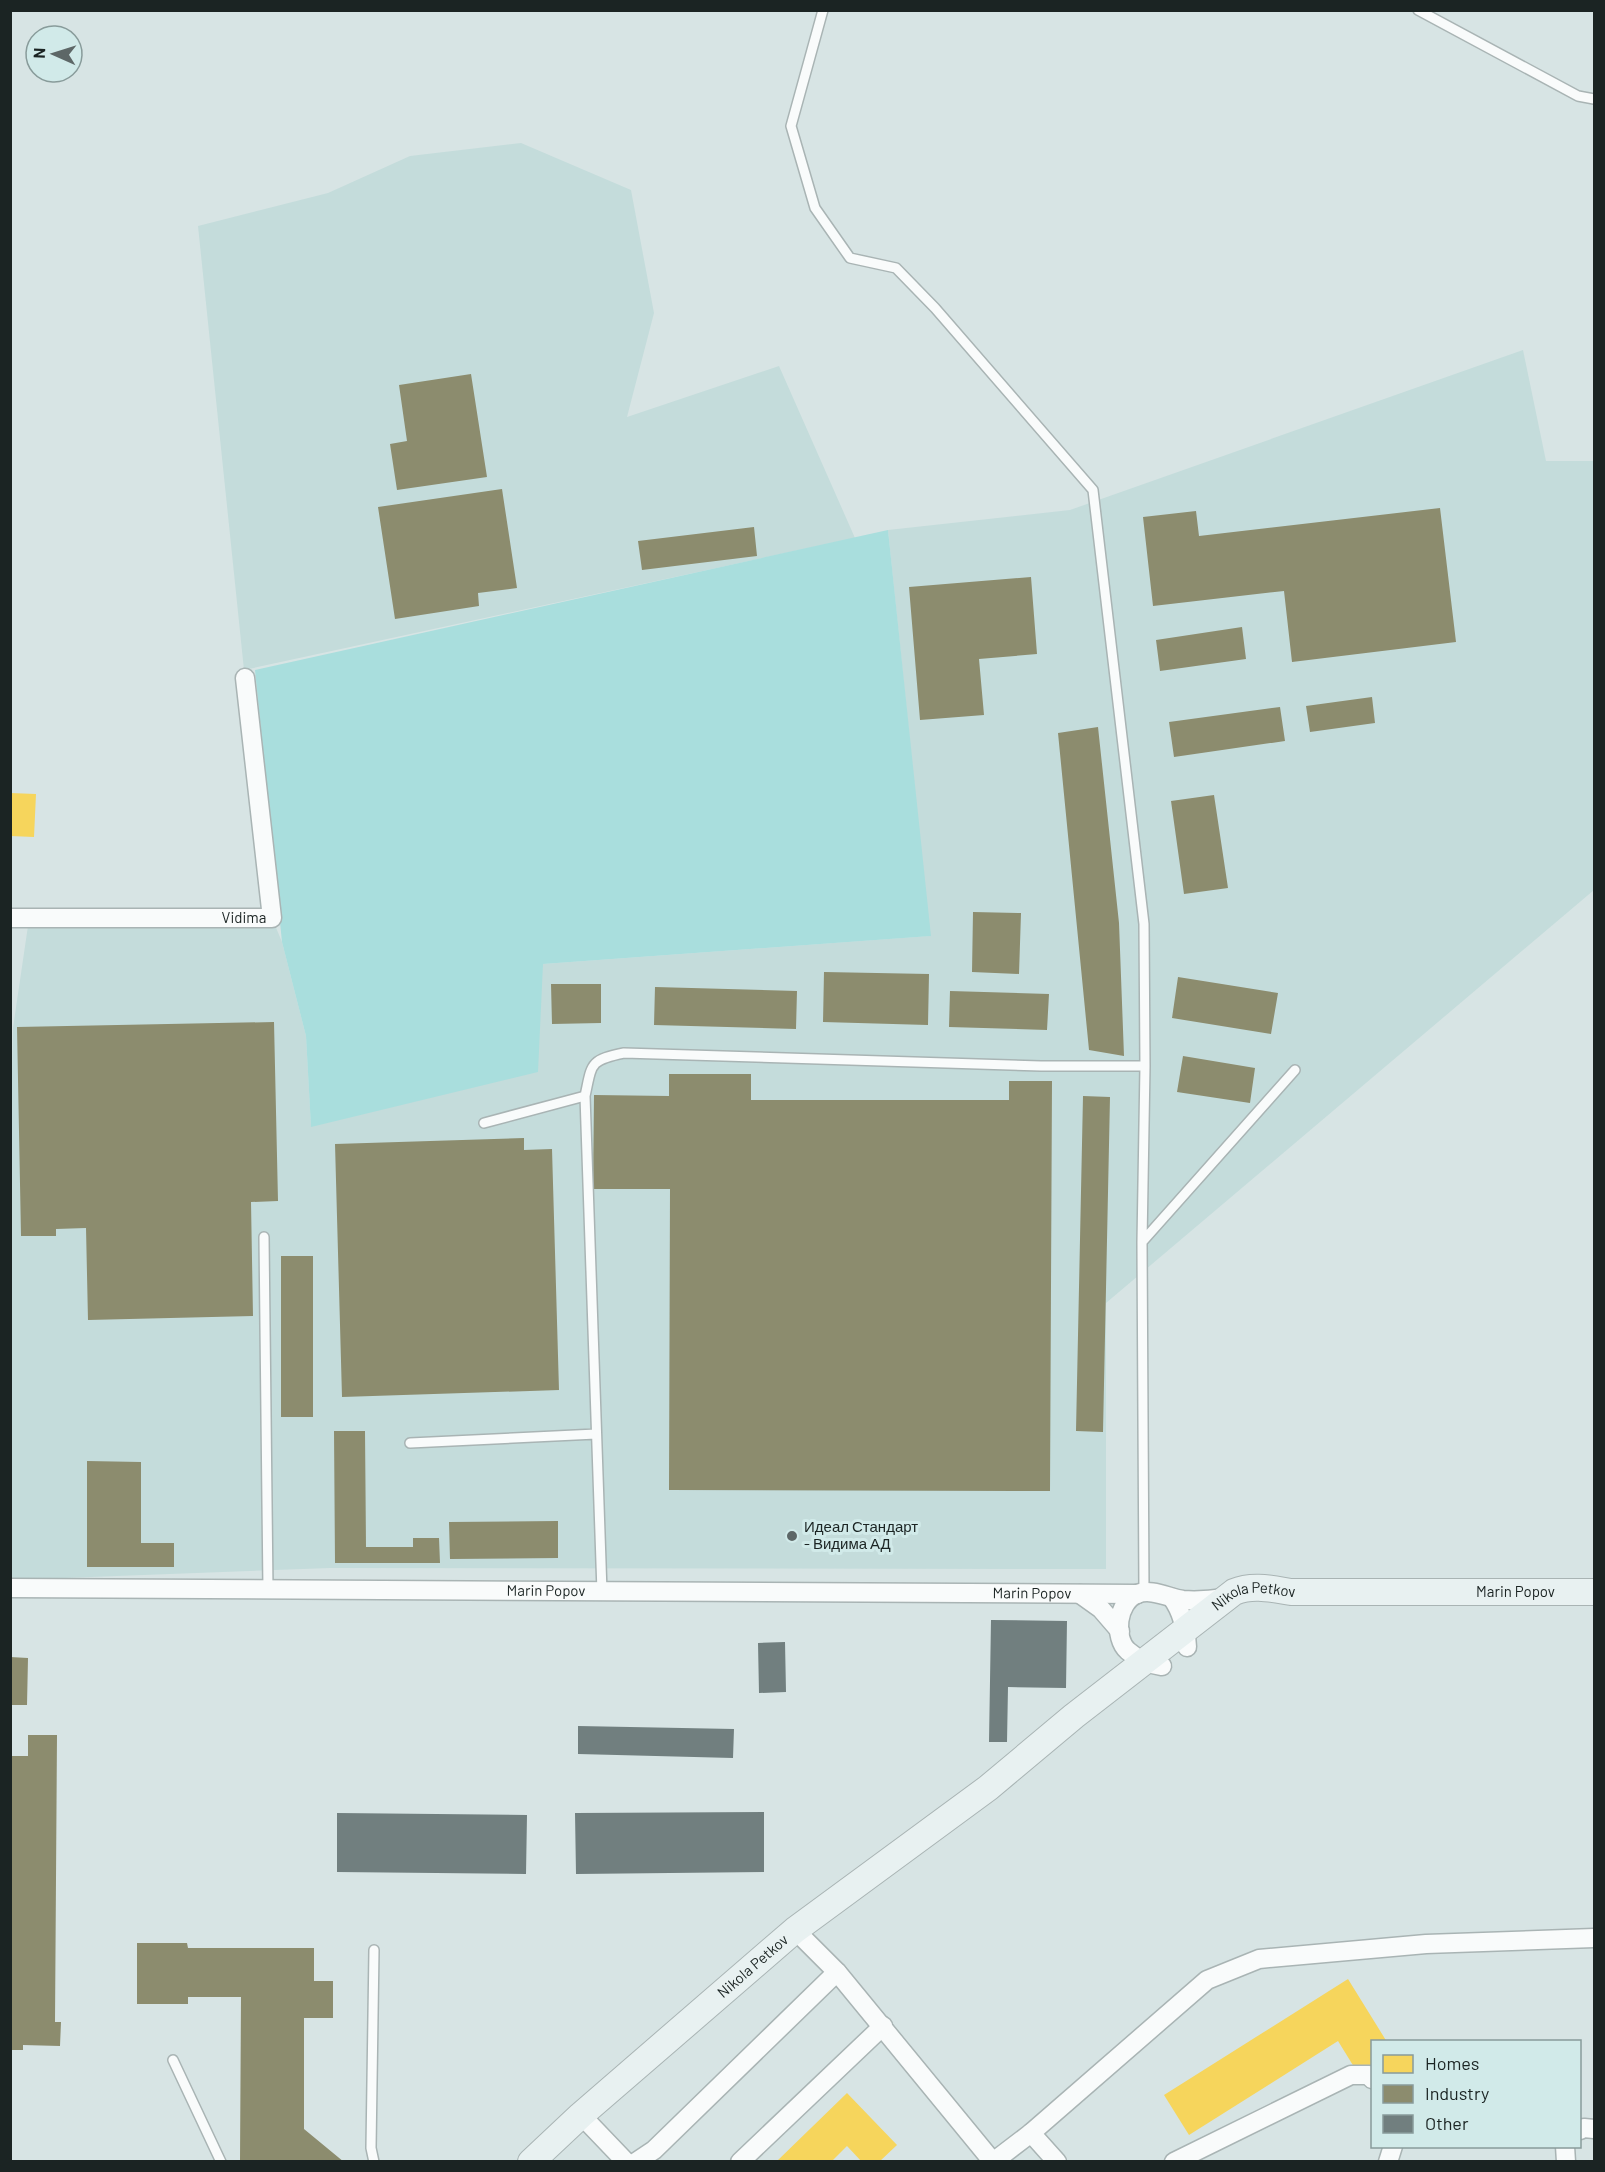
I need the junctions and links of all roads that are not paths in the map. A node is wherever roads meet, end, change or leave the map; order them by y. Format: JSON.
{"nodes":[{"id":1,"x":823,"y":10,"type":"edge"},
{"id":2,"x":1418,"y":10,"type":"edge"},
{"id":3,"x":1594,"y":99,"type":"edge"},
{"id":4,"x":245,"y":678,"type":"dead end"},
{"id":5,"x":10,"y":918,"type":"edge"},
{"id":6,"x":1145,"y":1066,"type":"junction"},
{"id":7,"x":1295,"y":1070,"type":"dead end"},
{"id":8,"x":585,"y":1096,"type":"junction"},
{"id":9,"x":484,"y":1123,"type":"dead end"},
{"id":10,"x":264,"y":1237,"type":"dead end"},
{"id":11,"x":1142,"y":1242,"type":"junction"},
{"id":12,"x":596,"y":1434,"type":"junction"},
{"id":13,"x":410,"y":1443,"type":"dead end"},
{"id":14,"x":10,"y":1588,"type":"edge"},
{"id":15,"x":268,"y":1590,"type":"junction"},
{"id":16,"x":602,"y":1592,"type":"junction"},
{"id":17,"x":1292,"y":1592,"type":"junction"},
{"id":18,"x":1594,"y":1592,"type":"edge"},
{"id":19,"x":1080,"y":1594,"type":"junction"},
{"id":20,"x":1140,"y":1594,"type":"junction"},
{"id":21,"x":1172,"y":1598,"type":"junction"},
{"id":22,"x":1225,"y":1598,"type":"junction"},
{"id":23,"x":1120,"y":1631,"type":"junction"},
{"id":24,"x":1187,"y":1638,"type":"junction"},
{"id":25,"x":1153,"y":1664,"type":"junction"},
{"id":26,"x":795,"y":1930,"type":"junction"},
{"id":27,"x":1594,"y":1938,"type":"edge"},
{"id":28,"x":374,"y":1950,"type":"dead end"},
{"id":29,"x":837,"y":1972,"type":"junction"},
{"id":30,"x":883,"y":2026,"type":"junction"},
{"id":31,"x":173,"y":2060,"type":"dead end"},
{"id":32,"x":1371,"y":2078,"type":"edge"},
{"id":33,"x":581,"y":2115,"type":"junction"},
{"id":34,"x":1031,"y":2133,"type":"junction"},
{"id":35,"x":221,"y":2162,"type":"edge"},
{"id":36,"x":374,"y":2162,"type":"edge"},
{"id":37,"x":531,"y":2162,"type":"edge"},
{"id":38,"x":626,"y":2162,"type":"edge"},
{"id":39,"x":636,"y":2162,"type":"edge"},
{"id":40,"x":740,"y":2162,"type":"edge"},
{"id":41,"x":993,"y":2162,"type":"edge"},
{"id":42,"x":1058,"y":2162,"type":"edge"},
{"id":43,"x":1174,"y":2162,"type":"edge"}],
"edges":[{"from":1,"to":6,"type":"lane"},
{"from":2,"to":3,"type":"lane"},
{"from":4,"to":5,"type":"street","name":"Vidima"},
{"from":6,"to":8,"type":"lane"},
{"from":6,"to":11,"type":"lane"},
{"from":7,"to":11,"type":"lane"},
{"from":8,"to":9,"type":"lane"},
{"from":8,"to":12,"type":"lane"},
{"from":10,"to":15,"type":"lane"},
{"from":11,"to":20,"type":"lane"},
{"from":12,"to":13,"type":"lane"},
{"from":12,"to":16,"type":"lane"},
{"from":14,"to":15,"type":"street","name":"Marin Popov"},
{"from":15,"to":16,"type":"street","name":"Marin Popov"},
{"from":16,"to":19,"type":"street","name":"Marin Popov"},
{"from":17,"to":18,"type":"main road","name":"Marin Popov"},
{"from":17,"to":22,"type":"main road","name":"Nikola Petkov"},
{"from":17,"to":24,"type":"main road","name":"Nikola Petkov"},
{"from":19,"to":20,"type":"street","name":"Marin Popov"},
{"from":19,"to":23,"type":"street"},
{"from":20,"to":21,"type":"street"},
{"from":20,"to":23,"type":"street"},
{"from":21,"to":22,"type":"street"},
{"from":21,"to":24,"type":"street"},
{"from":22,"to":24,"type":"main road","name":"Nikola Petkov"},
{"from":23,"to":25,"type":"street"},
{"from":24,"to":25,"type":"main road","name":"Nikola Petkov"},
{"from":25,"to":26,"type":"main road","name":"Nikola Petkov"},
{"from":26,"to":29,"type":"street"},
{"from":26,"to":33,"type":"main road","name":"Nikola Petkov"},
{"from":27,"to":34,"type":"street"},
{"from":28,"to":36,"type":"lane"},
{"from":29,"to":30,"type":"street"},
{"from":29,"to":39,"type":"street"},
{"from":30,"to":40,"type":"street"},
{"from":30,"to":41,"type":"street"},
{"from":31,"to":35,"type":"lane"},
{"from":32,"to":43,"type":"street"},
{"from":33,"to":37,"type":"main road","name":"Nikola Petkov"},
{"from":33,"to":38,"type":"street"},
{"from":34,"to":41,"type":"street"},
{"from":34,"to":42,"type":"street"}]}
